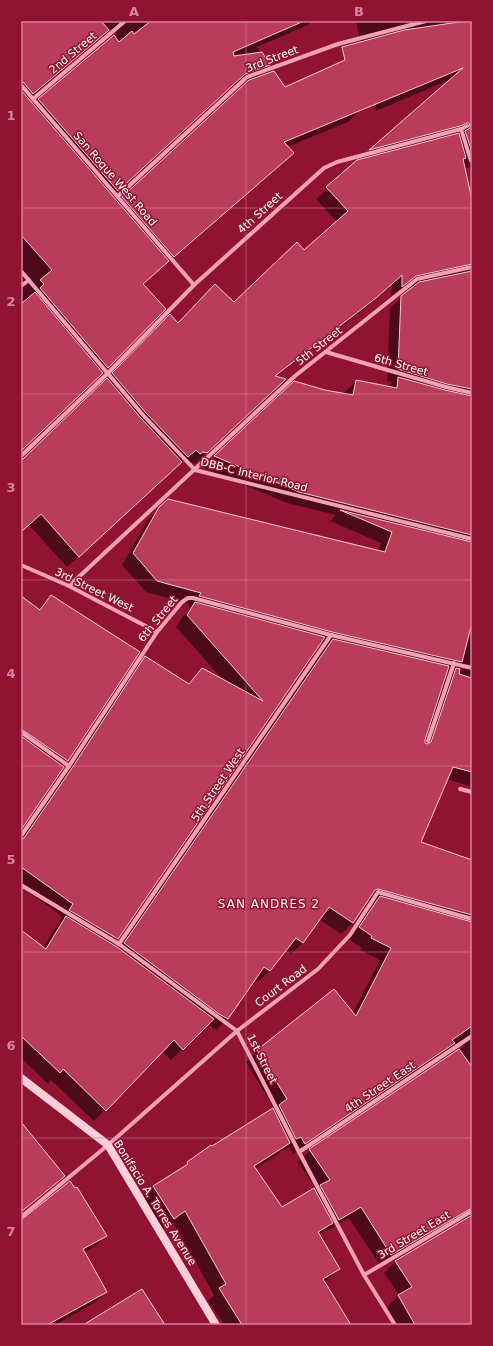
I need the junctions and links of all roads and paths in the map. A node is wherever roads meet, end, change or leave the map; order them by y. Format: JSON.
{"nodes":[{"id":1,"x":125,"y":21,"type":"edge"},
{"id":2,"x":426,"y":21,"type":"edge"},
{"id":3,"x":21,"y":85,"type":"edge"},
{"id":4,"x":33,"y":99,"type":"junction"},
{"id":5,"x":467,"y":126,"type":"dead end"},
{"id":6,"x":461,"y":129,"type":"junction"},
{"id":7,"x":472,"y":161,"type":"edge"},
{"id":8,"x":118,"y":196,"type":"junction"},
{"id":9,"x":472,"y":267,"type":"edge"},
{"id":10,"x":21,"y":271,"type":"edge"},
{"id":11,"x":29,"y":280,"type":"junction"},
{"id":12,"x":194,"y":285,"type":"junction"},
{"id":13,"x":21,"y":286,"type":"edge"},
{"id":14,"x":326,"y":352,"type":"junction"},
{"id":15,"x":108,"y":373,"type":"junction"},
{"id":16,"x":472,"y":394,"type":"edge"},
{"id":17,"x":21,"y":456,"type":"edge"},
{"id":18,"x":195,"y":470,"type":"junction"},
{"id":19,"x":472,"y":539,"type":"edge"},
{"id":20,"x":21,"y":566,"type":"edge"},
{"id":21,"x":69,"y":586,"type":"junction"},
{"id":22,"x":157,"y":632,"type":"junction"},
{"id":23,"x":331,"y":635,"type":"junction"},
{"id":24,"x":454,"y":663,"type":"junction"},
{"id":25,"x":472,"y":668,"type":"edge"},
{"id":26,"x":21,"y":732,"type":"edge"},
{"id":27,"x":428,"y":741,"type":"dead end"},
{"id":28,"x":70,"y":766,"type":"junction"},
{"id":29,"x":460,"y":789,"type":"dead end"},
{"id":30,"x":472,"y":792,"type":"edge"},
{"id":31,"x":21,"y":836,"type":"edge"},
{"id":32,"x":21,"y":885,"type":"edge"},
{"id":33,"x":472,"y":919,"type":"edge"},
{"id":34,"x":119,"y":944,"type":"junction"},
{"id":35,"x":237,"y":1031,"type":"junction"},
{"id":36,"x":472,"y":1036,"type":"edge"},
{"id":37,"x":21,"y":1078,"type":"edge"},
{"id":38,"x":108,"y":1145,"type":"junction"},
{"id":39,"x":299,"y":1152,"type":"junction"},
{"id":40,"x":472,"y":1211,"type":"edge"},
{"id":41,"x":21,"y":1217,"type":"edge"},
{"id":42,"x":364,"y":1275,"type":"junction"},
{"id":43,"x":216,"y":1325,"type":"edge"},
{"id":44,"x":395,"y":1325,"type":"edge"}],
"edges":[{"from":1,"to":4,"type":"street","name":"2nd Street"},
{"from":2,"to":8,"type":"street","name":"3rd Street"},
{"from":3,"to":4,"type":"street","name":"San Roque West Road"},
{"from":4,"to":8,"type":"street","name":"San Roque West Road"},
{"from":5,"to":6,"type":"street","name":"4th Street"},
{"from":6,"to":7,"type":"street"},
{"from":6,"to":12,"type":"street","name":"4th Street"},
{"from":8,"to":12,"type":"street","name":"San Roque West Road"},
{"from":9,"to":14,"type":"street","name":"5th Street"},
{"from":10,"to":11,"type":"street","name":"DBB-C Interior Road"},
{"from":11,"to":13,"type":"street"},
{"from":11,"to":15,"type":"street","name":"DBB-C Interior Road"},
{"from":12,"to":15,"type":"street","name":"4th Street"},
{"from":14,"to":16,"type":"street","name":"6th Street"},
{"from":14,"to":18,"type":"street","name":"5th Street"},
{"from":15,"to":17,"type":"street","name":"4th Street"},
{"from":15,"to":18,"type":"street","name":"DBB-C Interior Road"},
{"from":18,"to":19,"type":"street","name":"DBB-C Interior Road"},
{"from":18,"to":21,"type":"street"},
{"from":20,"to":21,"type":"street","name":"3rd Street West"},
{"from":21,"to":22,"type":"street","name":"3rd Street West"},
{"from":22,"to":23,"type":"street","name":"6th Street"},
{"from":22,"to":28,"type":"street","name":"6th Street"},
{"from":23,"to":24,"type":"street","name":"6th Street"},
{"from":23,"to":34,"type":"street","name":"5th Street West"},
{"from":24,"to":25,"type":"street","name":"6th Street"},
{"from":24,"to":27,"type":"street"},
{"from":26,"to":28,"type":"street"},
{"from":28,"to":31,"type":"street","name":"6th Street"},
{"from":29,"to":30,"type":"street"},
{"from":32,"to":34,"type":"street","name":"1st Street"},
{"from":33,"to":35,"type":"street","name":"Court Road"},
{"from":34,"to":35,"type":"street","name":"1st Street"},
{"from":35,"to":38,"type":"street","name":"Court Road"},
{"from":35,"to":39,"type":"street","name":"1st Street"},
{"from":36,"to":39,"type":"street","name":"4th Street East"},
{"from":37,"to":38,"type":"street","name":"Bonifacio A. Torres Avenue"},
{"from":38,"to":41,"type":"street","name":"Court Road"},
{"from":38,"to":43,"type":"street","name":"Bonifacio A. Torres Avenue"},
{"from":39,"to":42,"type":"street","name":"1st Street"},
{"from":40,"to":42,"type":"street","name":"3rd Street East"},
{"from":42,"to":44,"type":"street","name":"1st Street"}]}
